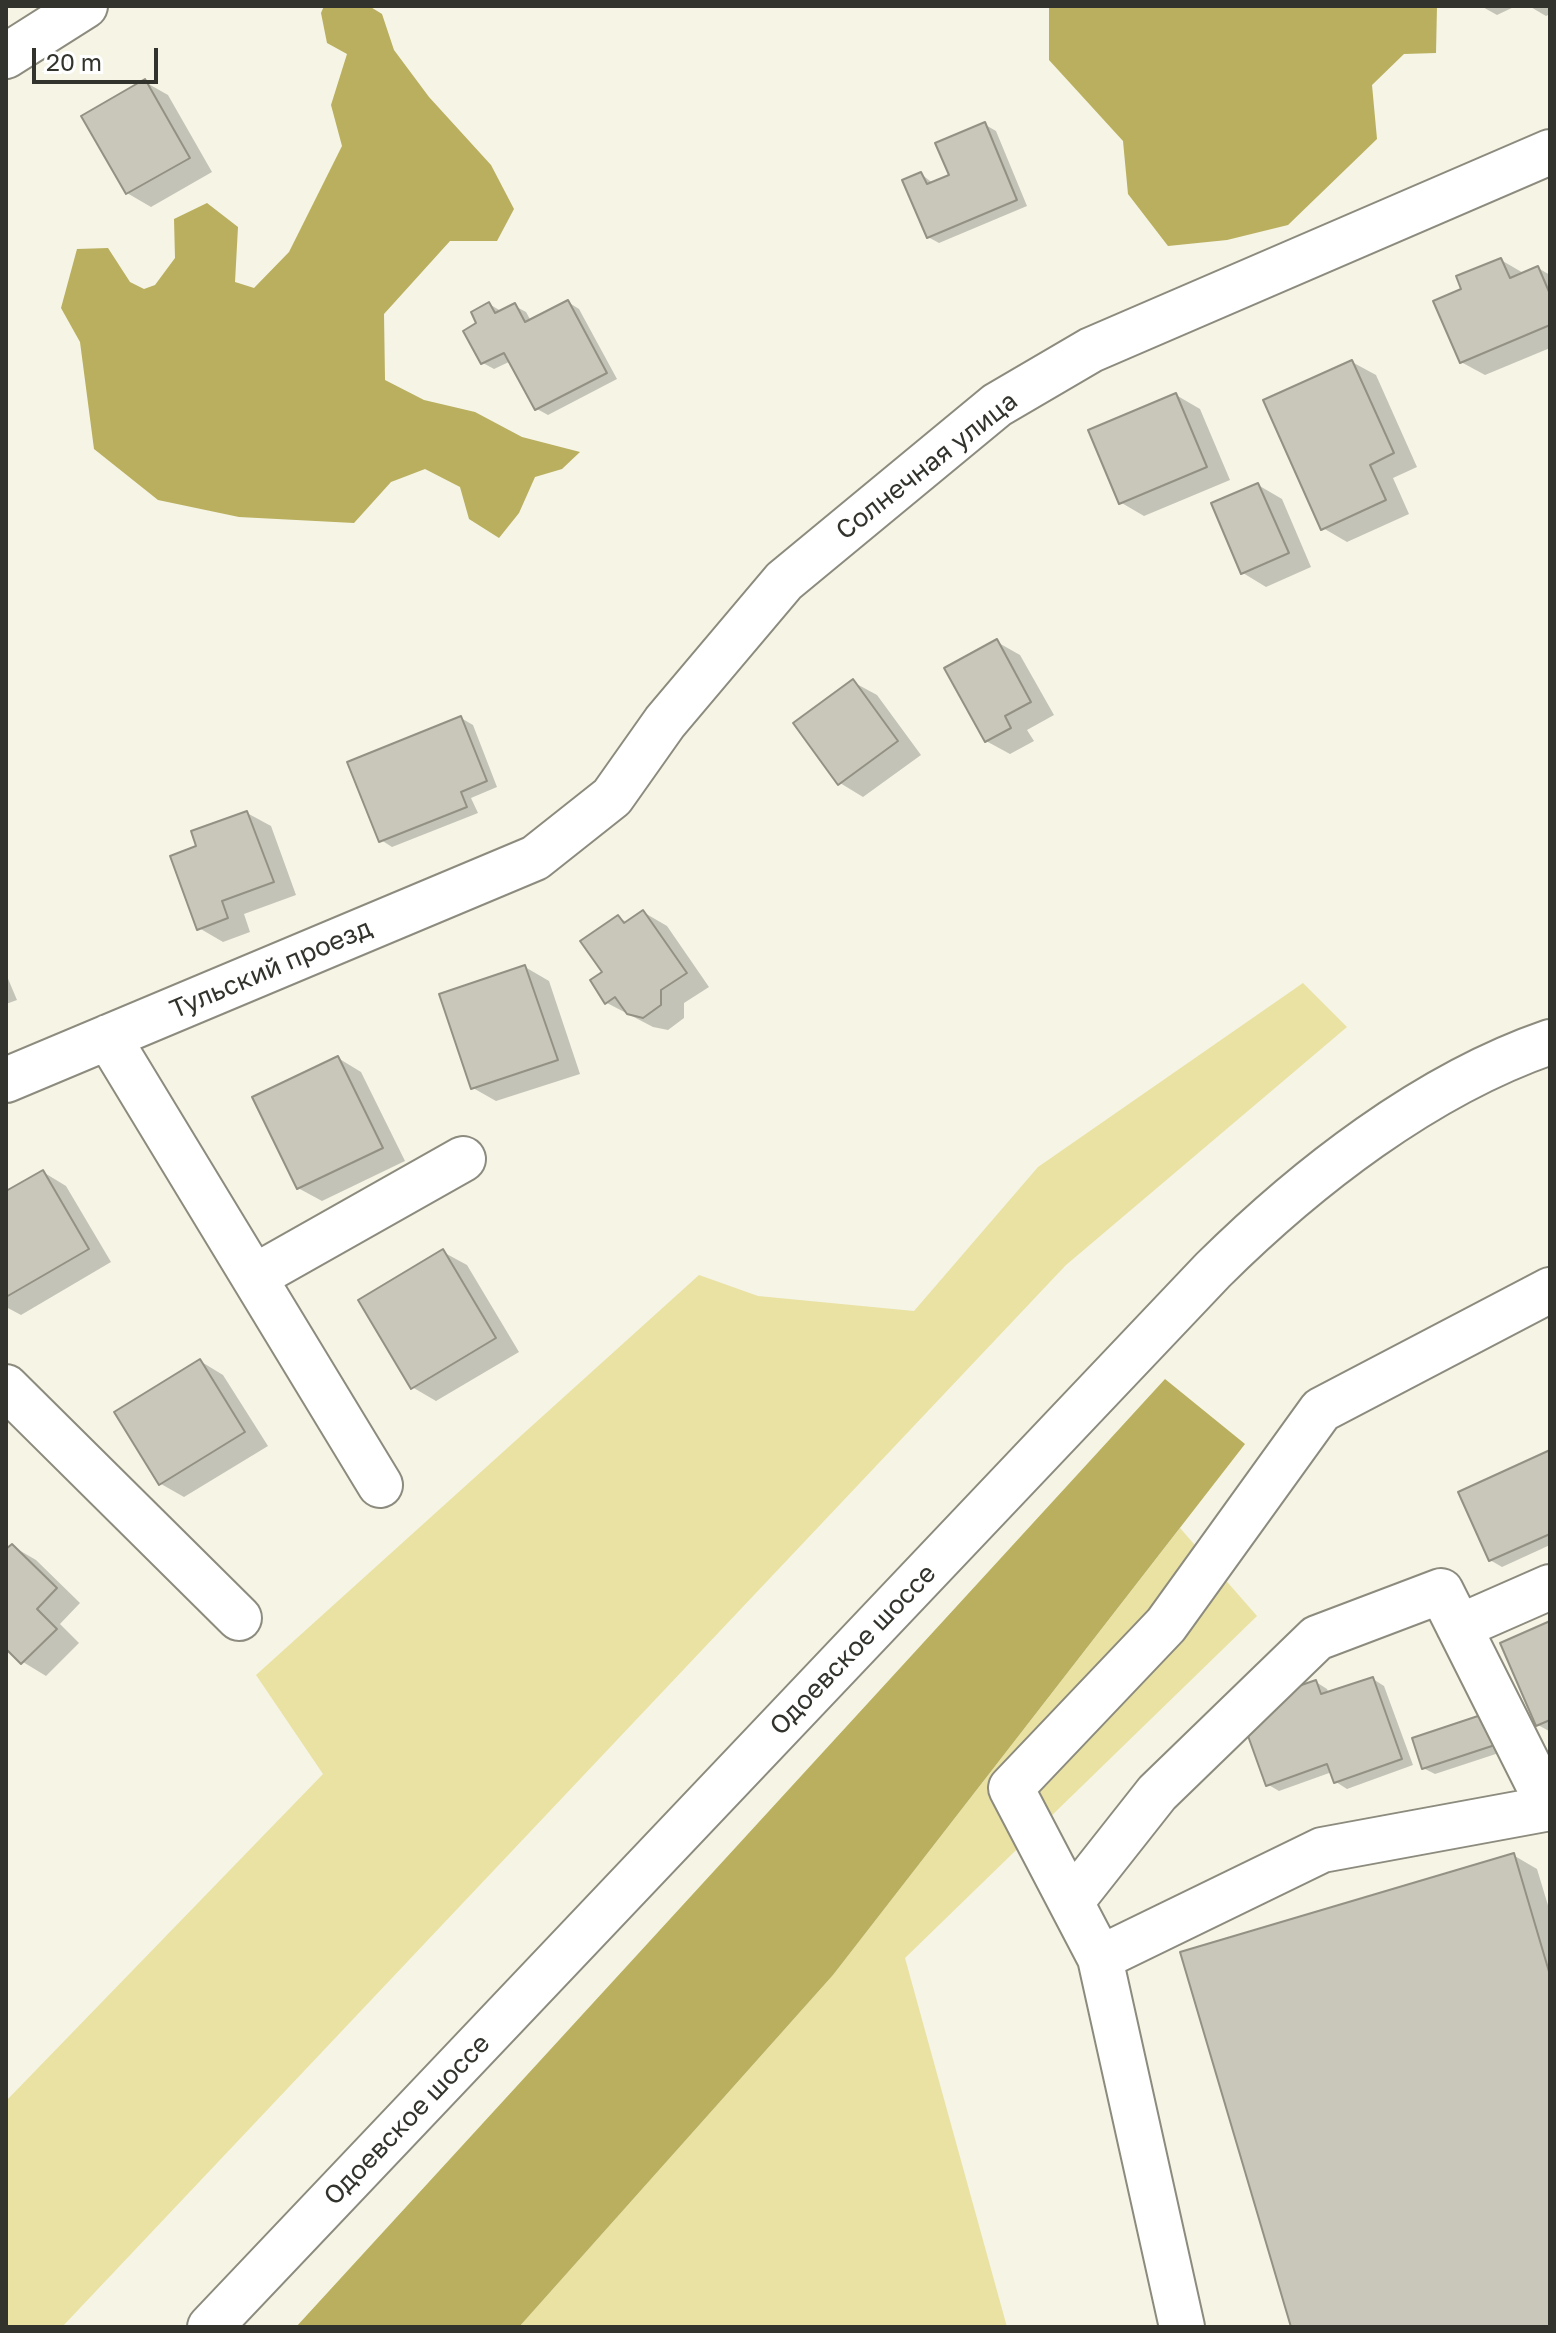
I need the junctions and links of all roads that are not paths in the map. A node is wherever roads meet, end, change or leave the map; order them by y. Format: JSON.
{"nodes":[{"id":1,"x":85,"y":6,"type":"edge"},
{"id":2,"x":6,"y":56,"type":"edge"},
{"id":3,"x":1550,"y":152,"type":"edge"},
{"id":4,"x":535,"y":858,"type":"joint"},
{"id":5,"x":108,"y":1037,"type":"junction"},
{"id":6,"x":1550,"y":1042,"type":"edge"},
{"id":7,"x":6,"y":1080,"type":"edge"},
{"id":8,"x":463,"y":1159,"type":"dead end"},
{"id":9,"x":254,"y":1277,"type":"junction"},
{"id":10,"x":1550,"y":1290,"type":"edge"},
{"id":11,"x":6,"y":1387,"type":"edge"},
{"id":12,"x":380,"y":1485,"type":"dead end"},
{"id":13,"x":1550,"y":1587,"type":"edge"},
{"id":14,"x":239,"y":1618,"type":"dead end"},
{"id":15,"x":1459,"y":1627,"type":"junction"},
{"id":16,"x":1550,"y":1808,"type":"edge"},
{"id":17,"x":1071,"y":1902,"type":"junction"},
{"id":18,"x":1100,"y":1958,"type":"junction"},
{"id":19,"x":210,"y":2327,"type":"edge"},
{"id":20,"x":1182,"y":2327,"type":"edge"}],
"edges":[{"from":1,"to":2,"type":"street"},
{"from":3,"to":4,"type":"street","name":"Солнечная улица"},
{"from":4,"to":5,"type":"street","name":"Тульский проезд"},
{"from":5,"to":7,"type":"street","name":"Тульский проезд"},
{"from":5,"to":9,"type":"street"},
{"from":6,"to":19,"type":"street","name":"Одоевское шоссе"},
{"from":8,"to":9,"type":"street"},
{"from":9,"to":12,"type":"street"},
{"from":10,"to":17,"type":"street"},
{"from":11,"to":14,"type":"street"},
{"from":13,"to":15,"type":"street"},
{"from":15,"to":16,"type":"street"},
{"from":15,"to":17,"type":"street"},
{"from":16,"to":18,"type":"street"},
{"from":17,"to":18,"type":"street"},
{"from":18,"to":20,"type":"street"}]}
